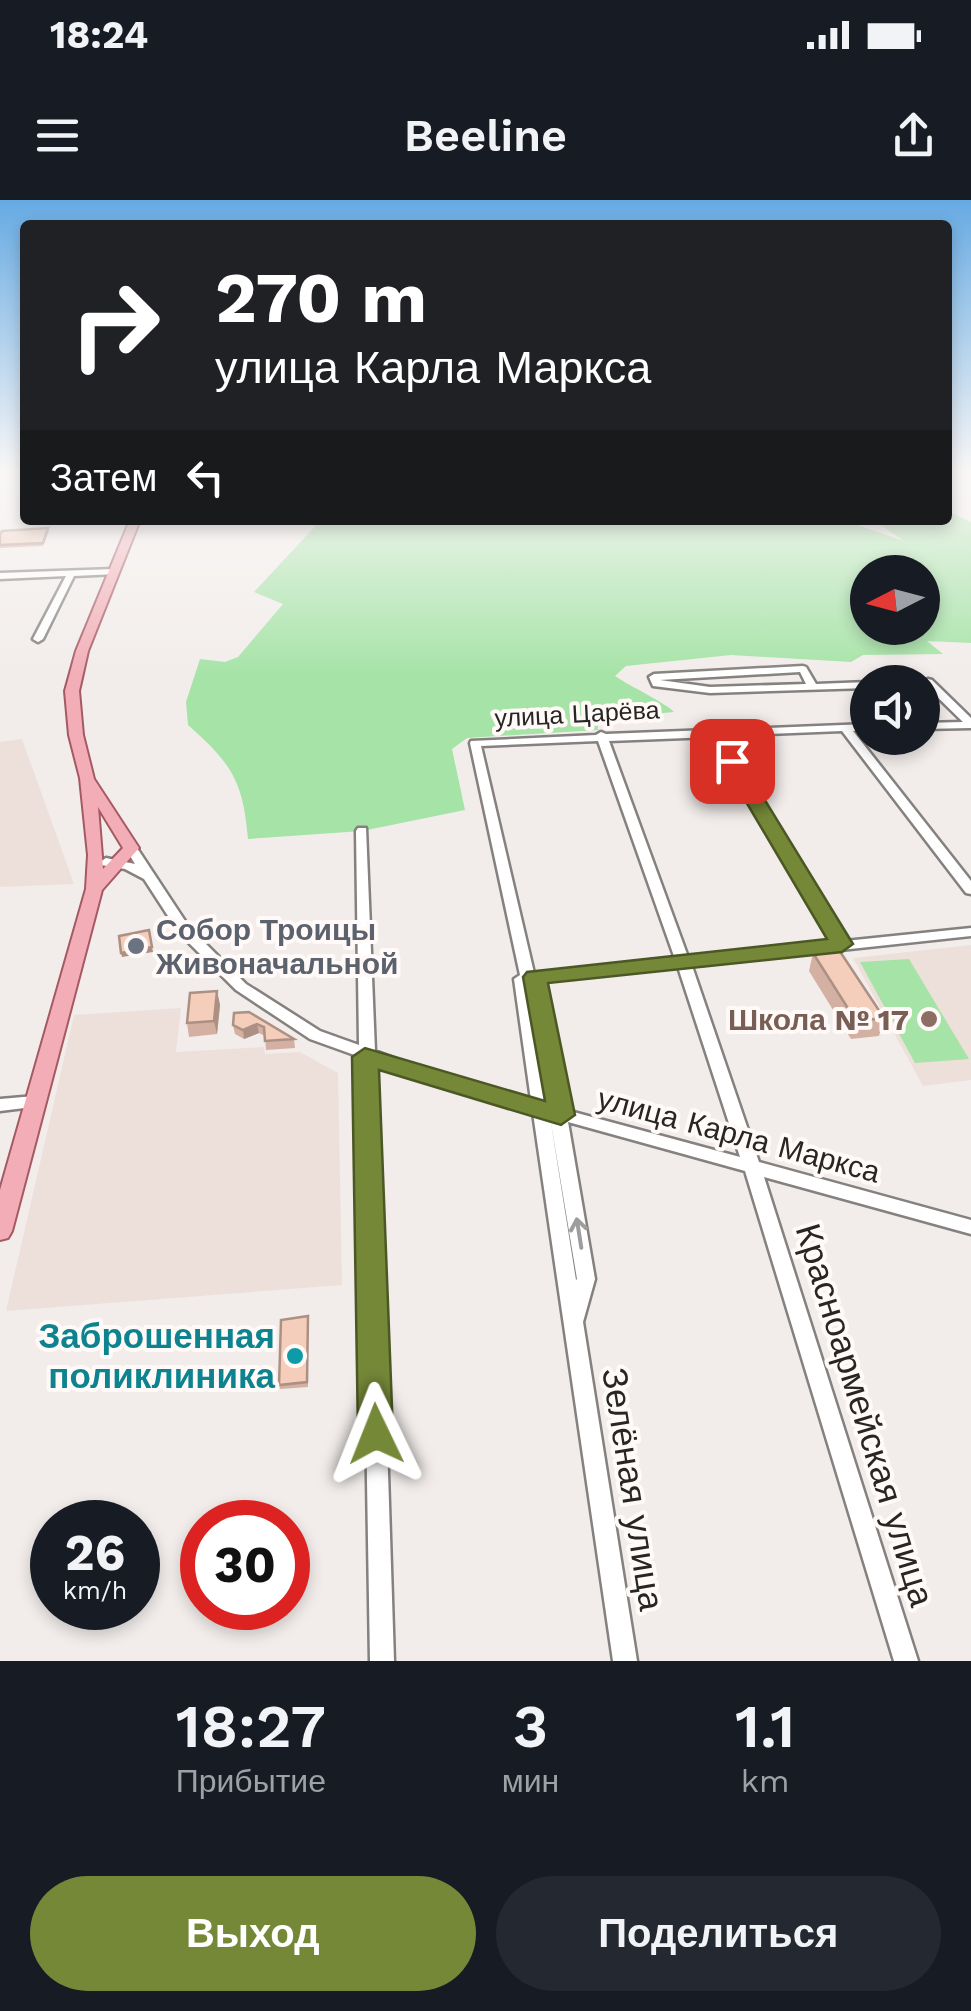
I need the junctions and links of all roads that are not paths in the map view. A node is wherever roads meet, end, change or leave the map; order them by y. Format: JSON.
{"nodes":[{"id":1,"x":126,"y":541,"type":"edge"},
{"id":2,"x":114,"y":572,"type":"junction"},
{"id":3,"x":71,"y":574,"type":"junction"},
{"id":4,"x":0,"y":576,"type":"edge"},
{"id":5,"x":38,"y":639,"type":"dead end"},
{"id":6,"x":850,"y":686,"type":"edge"},
{"id":7,"x":814,"y":687,"type":"junction"},
{"id":8,"x":940,"y":696,"type":"edge"},
{"id":9,"x":971,"y":724,"type":"edge"},
{"id":10,"x":940,"y":725,"type":"edge"},
{"id":11,"x":845,"y":728,"type":"junction"},
{"id":12,"x":850,"y":728,"type":"edge"},
{"id":13,"x":714,"y":731,"type":"junction"},
{"id":14,"x":601,"y":736,"type":"junction"},
{"id":15,"x":476,"y":750,"type":"joint"},
{"id":16,"x":87,"y":778,"type":"junction"},
{"id":17,"x":362,"y":831,"type":"dead end"},
{"id":18,"x":115,"y":856,"type":"junction"},
{"id":19,"x":971,"y":890,"type":"edge"},
{"id":20,"x":971,"y":932,"type":"edge"},
{"id":21,"x":842,"y":944,"type":"junction"},
{"id":22,"x":686,"y":962,"type":"junction"},
{"id":23,"x":528,"y":978,"type":"junction"},
{"id":24,"x":365,"y":1057,"type":"junction"},
{"id":25,"x":35,"y":1102,"type":"junction"},
{"id":26,"x":0,"y":1105,"type":"edge"},
{"id":27,"x":541,"y":1110,"type":"junction"},
{"id":28,"x":561,"y":1115,"type":"junction"},
{"id":29,"x":756,"y":1170,"type":"junction"},
{"id":30,"x":971,"y":1227,"type":"edge"},
{"id":31,"x":0,"y":1231,"type":"edge"},
{"id":32,"x":572,"y":1328,"type":"junction"},
{"id":33,"x":382,"y":1661,"type":"edge"},
{"id":34,"x":625,"y":1661,"type":"edge"},
{"id":35,"x":906,"y":1661,"type":"edge"}],
"edges":[{"from":1,"to":2,"type":"main road"},
{"from":2,"to":3,"type":"street"},
{"from":2,"to":16,"type":"main road"},
{"from":3,"to":4,"type":"street"},
{"from":3,"to":5,"type":"street"},
{"from":6,"to":7,"type":"street"},
{"from":7,"to":7,"type":"street"},
{"from":8,"to":9,"type":"street"},
{"from":9,"to":10,"type":"street"},
{"from":11,"to":12,"type":"street","name":"улица Царёва"},
{"from":11,"to":13,"type":"street","name":"улица Царёва"},
{"from":11,"to":19,"type":"street"},
{"from":13,"to":14,"type":"street","name":"улица Царёва"},
{"from":13,"to":21,"type":"street"},
{"from":14,"to":15,"type":"street","name":"улица Царёва"},
{"from":14,"to":22,"type":"street","name":"Красноармейская улица"},
{"from":15,"to":23,"type":"street","name":"Зелёная улица"},
{"from":16,"to":18,"type":"main road"},
{"from":16,"to":18,"type":"main road"},
{"from":17,"to":24,"type":"street"},
{"from":18,"to":24,"type":"street","name":"улица Карла Маркса"},
{"from":18,"to":25,"type":"main road"},
{"from":20,"to":21,"type":"street"},
{"from":21,"to":22,"type":"street"},
{"from":22,"to":23,"type":"street"},
{"from":22,"to":29,"type":"street","name":"Красноармейская улица"},
{"from":23,"to":27,"type":"street","name":"Зелёная улица"},
{"from":23,"to":28,"type":"street","name":"Зелёная улица"},
{"from":24,"to":27,"type":"street","name":"улица Карла Маркса"},
{"from":24,"to":33,"type":"street"},
{"from":25,"to":26,"type":"street"},
{"from":25,"to":31,"type":"main road"},
{"from":27,"to":28,"type":"street","name":"улица Карла Маркса"},
{"from":27,"to":32,"type":"street","name":"Зелёная улица"},
{"from":28,"to":29,"type":"street","name":"улица Карла Маркса"},
{"from":32,"to":28,"type":"street","name":"Зелёная улица","one_way":true},
{"from":29,"to":30,"type":"street","name":"улица Карла Маркса"},
{"from":29,"to":35,"type":"street","name":"Красноармейская улица"},
{"from":32,"to":34,"type":"street","name":"Зелёная улица"}]}
